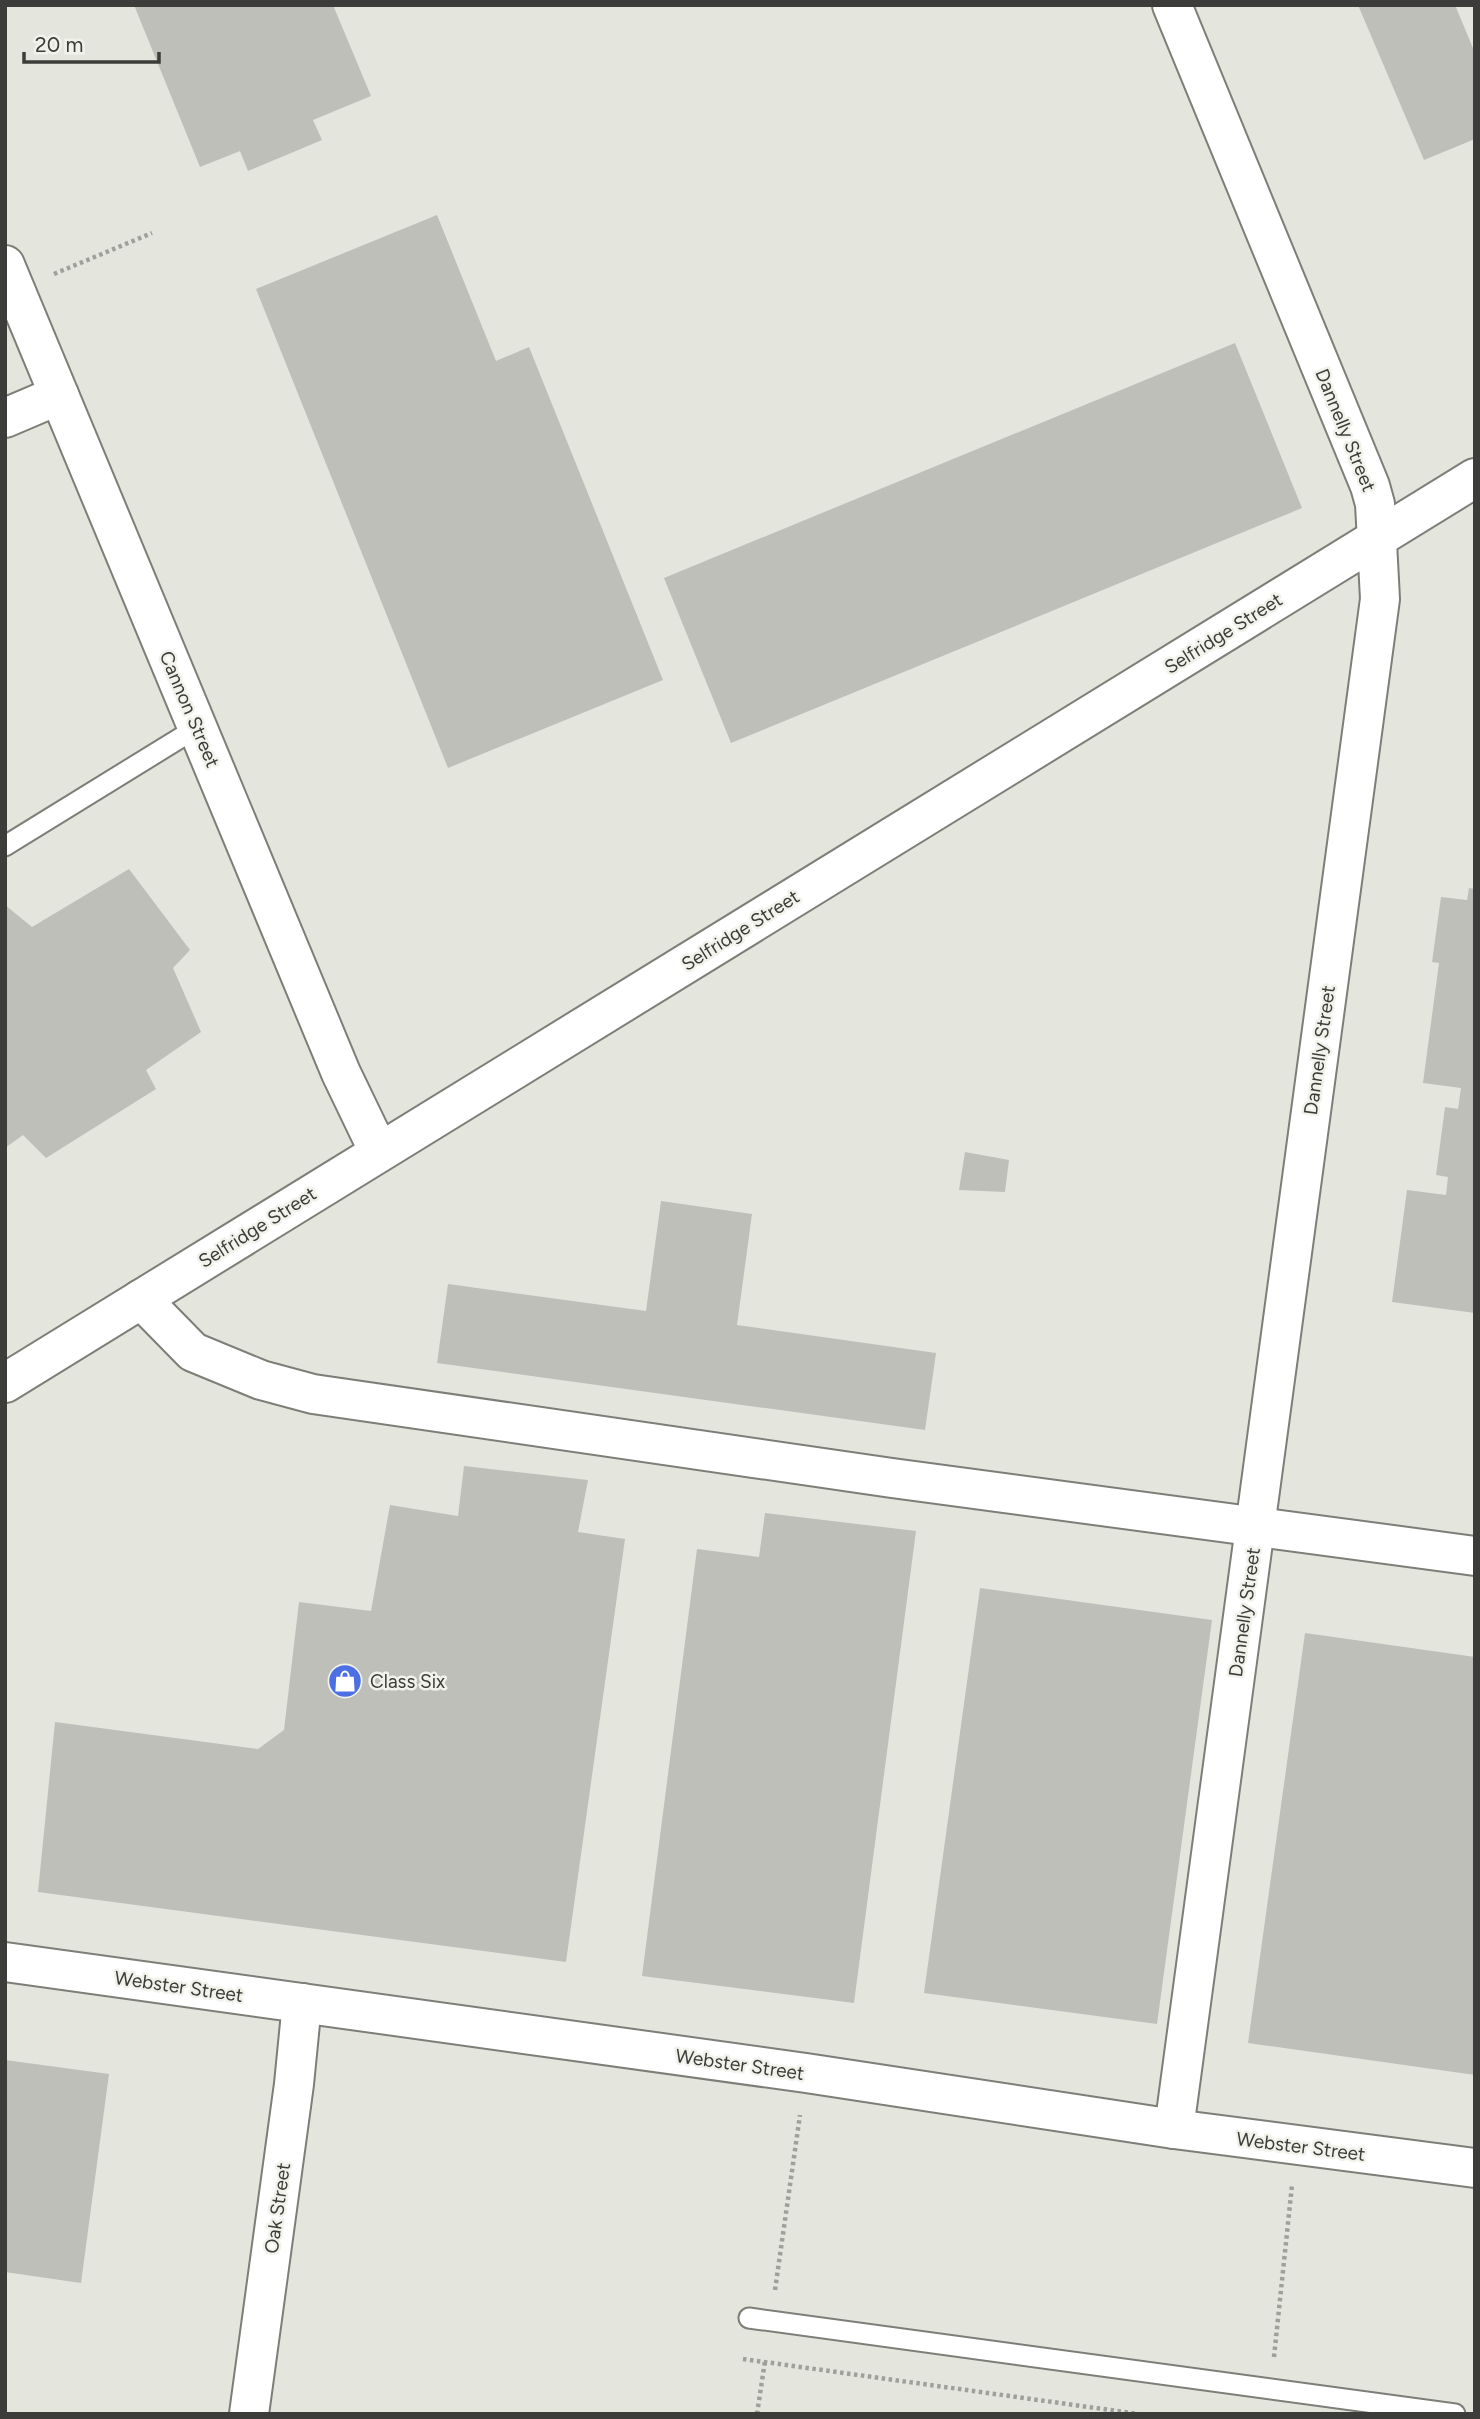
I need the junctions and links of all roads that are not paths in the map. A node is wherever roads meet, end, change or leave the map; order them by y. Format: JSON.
{"nodes":[{"id":1,"x":1171,"y":5,"type":"edge"},
{"id":2,"x":5,"y":265,"type":"edge"},
{"id":3,"x":60,"y":395,"type":"junction"},
{"id":4,"x":5,"y":418,"type":"edge"},
{"id":5,"x":1475,"y":478,"type":"edge"},
{"id":6,"x":1377,"y":539,"type":"junction"},
{"id":7,"x":198,"y":727,"type":"junction"},
{"id":8,"x":5,"y":846,"type":"edge"},
{"id":9,"x":379,"y":1152,"type":"junction"},
{"id":10,"x":141,"y":1299,"type":"junction"},
{"id":11,"x":5,"y":1383,"type":"edge"},
{"id":12,"x":1255,"y":1526,"type":"junction"},
{"id":13,"x":1475,"y":1556,"type":"edge"},
{"id":14,"x":5,"y":1962,"type":"edge"},
{"id":15,"x":302,"y":2003,"type":"junction"},
{"id":16,"x":1174,"y":2129,"type":"junction"},
{"id":17,"x":1475,"y":2168,"type":"edge"},
{"id":18,"x":749,"y":2318,"type":"dead end"},
{"id":19,"x":249,"y":2414,"type":"edge"},
{"id":20,"x":1455,"y":2414,"type":"edge"}],
"edges":[{"from":1,"to":6,"type":"street","name":"Dannelly Street"},
{"from":2,"to":3,"type":"street","name":"Cannon Street"},
{"from":3,"to":4,"type":"street"},
{"from":3,"to":7,"type":"street","name":"Cannon Street"},
{"from":5,"to":6,"type":"street","name":"Selfridge Street"},
{"from":6,"to":9,"type":"street","name":"Selfridge Street"},
{"from":6,"to":12,"type":"street","name":"Dannelly Street"},
{"from":7,"to":8,"type":"lane"},
{"from":7,"to":9,"type":"street","name":"Cannon Street"},
{"from":9,"to":10,"type":"street","name":"Selfridge Street"},
{"from":10,"to":11,"type":"street","name":"Selfridge Street"},
{"from":10,"to":12,"type":"street"},
{"from":12,"to":13,"type":"street"},
{"from":12,"to":16,"type":"street","name":"Dannelly Street"},
{"from":14,"to":15,"type":"street","name":"Webster Street"},
{"from":15,"to":16,"type":"street","name":"Webster Street"},
{"from":15,"to":19,"type":"street","name":"Oak Street"},
{"from":16,"to":17,"type":"street","name":"Webster Street"},
{"from":18,"to":20,"type":"lane"}]}
